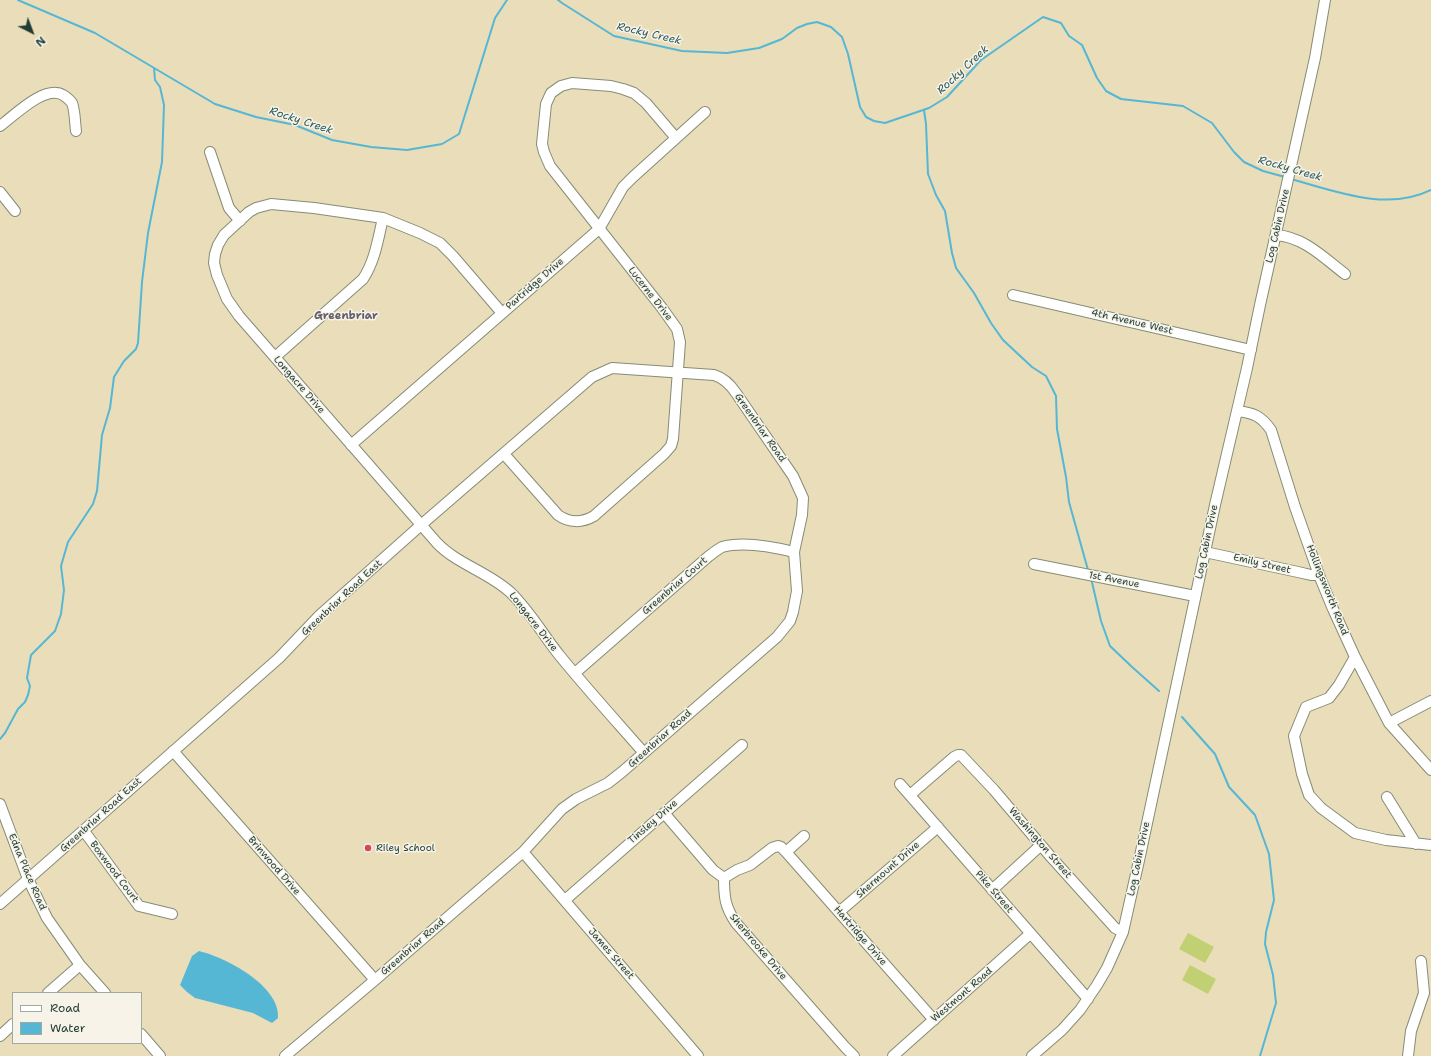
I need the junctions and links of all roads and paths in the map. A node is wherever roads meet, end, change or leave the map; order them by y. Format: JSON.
{"nodes":[{"id":1,"x":1325,"y":0,"type":"edge"},
{"id":2,"x":705,"y":112,"type":"dead end"},
{"id":3,"x":0,"y":126,"type":"edge"},
{"id":4,"x":76,"y":131,"type":"dead end"},
{"id":5,"x":676,"y":138,"type":"junction"},
{"id":6,"x":210,"y":152,"type":"dead end"},
{"id":7,"x":0,"y":192,"type":"edge"},
{"id":8,"x":15,"y":211,"type":"dead end"},
{"id":9,"x":383,"y":218,"type":"junction"},
{"id":10,"x":240,"y":221,"type":"junction"},
{"id":11,"x":599,"y":229,"type":"junction"},
{"id":12,"x":1276,"y":235,"type":"junction"},
{"id":13,"x":1345,"y":274,"type":"dead end"},
{"id":14,"x":1013,"y":295,"type":"dead end"},
{"id":15,"x":502,"y":313,"type":"junction"},
{"id":16,"x":1251,"y":350,"type":"junction"},
{"id":17,"x":275,"y":357,"type":"junction"},
{"id":18,"x":677,"y":372,"type":"junction"},
{"id":19,"x":1237,"y":411,"type":"junction"},
{"id":20,"x":351,"y":444,"type":"junction"},
{"id":21,"x":504,"y":454,"type":"junction"},
{"id":22,"x":421,"y":525,"type":"junction"},
{"id":23,"x":794,"y":552,"type":"junction"},
{"id":24,"x":1205,"y":552,"type":"junction"},
{"id":25,"x":1034,"y":564,"type":"dead end"},
{"id":26,"x":1319,"y":575,"type":"junction"},
{"id":27,"x":1195,"y":596,"type":"junction"},
{"id":28,"x":1355,"y":657,"type":"junction"},
{"id":29,"x":575,"y":673,"type":"junction"},
{"id":30,"x":1431,"y":701,"type":"edge"},
{"id":31,"x":1389,"y":723,"type":"junction"},
{"id":32,"x":742,"y":745,"type":"dead end"},
{"id":33,"x":173,"y":751,"type":"junction"},
{"id":34,"x":644,"y":753,"type":"junction"},
{"id":35,"x":1431,"y":770,"type":"edge"},
{"id":36,"x":900,"y":784,"type":"dead end"},
{"id":37,"x":910,"y":795,"type":"junction"},
{"id":38,"x":1386,"y":797,"type":"dead end"},
{"id":39,"x":0,"y":804,"type":"edge"},
{"id":40,"x":664,"y":813,"type":"junction"},
{"id":41,"x":938,"y":827,"type":"junction"},
{"id":42,"x":84,"y":831,"type":"junction"},
{"id":43,"x":804,"y":836,"type":"dead end"},
{"id":44,"x":1416,"y":844,"type":"junction"},
{"id":45,"x":1431,"y":845,"type":"edge"},
{"id":46,"x":1041,"y":846,"type":"junction"},
{"id":47,"x":523,"y":852,"type":"junction"},
{"id":48,"x":786,"y":852,"type":"junction"},
{"id":49,"x":724,"y":878,"type":"junction"},
{"id":50,"x":28,"y":879,"type":"junction"},
{"id":51,"x":992,"y":890,"type":"junction"},
{"id":52,"x":565,"y":900,"type":"junction"},
{"id":53,"x":0,"y":904,"type":"edge"},
{"id":54,"x":839,"y":912,"type":"junction"},
{"id":55,"x":172,"y":914,"type":"dead end"},
{"id":56,"x":1123,"y":932,"type":"junction"},
{"id":57,"x":1030,"y":934,"type":"junction"},
{"id":58,"x":1421,"y":961,"type":"dead end"},
{"id":59,"x":80,"y":964,"type":"junction"},
{"id":60,"x":375,"y":980,"type":"junction"},
{"id":61,"x":49,"y":992,"type":"edge"},
{"id":62,"x":104,"y":992,"type":"edge"},
{"id":63,"x":1088,"y":999,"type":"junction"},
{"id":64,"x":934,"y":1020,"type":"junction"},
{"id":65,"x":12,"y":1025,"type":"edge"},
{"id":66,"x":142,"y":1035,"type":"edge"},
{"id":67,"x":0,"y":1036,"type":"edge"},
{"id":68,"x":160,"y":1056,"type":"edge"},
{"id":69,"x":285,"y":1056,"type":"edge"},
{"id":70,"x":698,"y":1056,"type":"edge"},
{"id":71,"x":854,"y":1056,"type":"edge"},
{"id":72,"x":893,"y":1056,"type":"edge"},
{"id":73,"x":1032,"y":1056,"type":"edge"},
{"id":74,"x":1408,"y":1056,"type":"edge"}],
"edges":[{"from":1,"to":12,"type":"street","name":"Log Cabin Drive"},
{"from":2,"to":5,"type":"street","name":"Partridge Drive"},
{"from":3,"to":4,"type":"street"},
{"from":5,"to":11,"type":"street","name":"Partridge Drive"},
{"from":5,"to":11,"type":"street","name":"Lucerne Drive"},
{"from":6,"to":10,"type":"street"},
{"from":7,"to":8,"type":"street"},
{"from":9,"to":10,"type":"street","name":"Longacre Drive"},
{"from":9,"to":15,"type":"street","name":"Longacre Drive"},
{"from":9,"to":17,"type":"street"},
{"from":10,"to":17,"type":"street","name":"Longacre Drive"},
{"from":11,"to":15,"type":"street","name":"Partridge Drive"},
{"from":11,"to":18,"type":"street","name":"Lucerne Drive"},
{"from":12,"to":13,"type":"street"},
{"from":12,"to":16,"type":"street","name":"Log Cabin Drive"},
{"from":14,"to":16,"type":"street","name":"4th Avenue West"},
{"from":15,"to":20,"type":"street","name":"Partridge Drive"},
{"from":16,"to":19,"type":"street","name":"Log Cabin Drive"},
{"from":17,"to":20,"type":"street","name":"Longacre Drive"},
{"from":18,"to":21,"type":"street","name":"Greenbriar Road East"},
{"from":18,"to":21,"type":"street","name":"Lucerne Drive"},
{"from":18,"to":23,"type":"street","name":"Greenbriar Road"},
{"from":19,"to":24,"type":"street","name":"Log Cabin Drive"},
{"from":19,"to":26,"type":"street","name":"Hollingsworth Road"},
{"from":20,"to":22,"type":"street","name":"Longacre Drive"},
{"from":21,"to":22,"type":"street","name":"Greenbriar Road East"},
{"from":22,"to":29,"type":"street","name":"Longacre Drive"},
{"from":22,"to":33,"type":"street","name":"Greenbriar Road East"},
{"from":23,"to":29,"type":"street","name":"Greenbriar Court"},
{"from":23,"to":34,"type":"street","name":"Greenbriar Road"},
{"from":24,"to":26,"type":"street","name":"Emily Street"},
{"from":24,"to":27,"type":"street","name":"Log Cabin Drive"},
{"from":25,"to":27,"type":"street","name":"1st Avenue"},
{"from":26,"to":28,"type":"street","name":"Hollingsworth Road"},
{"from":27,"to":56,"type":"street","name":"Log Cabin Drive"},
{"from":28,"to":31,"type":"street","name":"Hollingsworth Road"},
{"from":28,"to":44,"type":"street"},
{"from":29,"to":34,"type":"street","name":"Longacre Drive"},
{"from":30,"to":31,"type":"street"},
{"from":31,"to":35,"type":"street","name":"Hollingsworth Road"},
{"from":32,"to":40,"type":"street","name":"Tinsley Drive"},
{"from":33,"to":42,"type":"street","name":"Greenbriar Road East"},
{"from":33,"to":60,"type":"street","name":"Brinwood Drive"},
{"from":34,"to":47,"type":"street","name":"Greenbriar Road"},
{"from":36,"to":37,"type":"street","name":"Pike Street"},
{"from":37,"to":41,"type":"street","name":"Pike Street"},
{"from":37,"to":46,"type":"street","name":"Washington Street"},
{"from":38,"to":44,"type":"street"},
{"from":39,"to":50,"type":"street","name":"Edna Place Road"},
{"from":40,"to":49,"type":"street"},
{"from":40,"to":52,"type":"street","name":"Tinsley Drive"},
{"from":41,"to":51,"type":"street","name":"Pike Street"},
{"from":41,"to":54,"type":"street","name":"Shermount Drive"},
{"from":42,"to":50,"type":"street","name":"Greenbriar Road East"},
{"from":42,"to":55,"type":"street","name":"Boxwood Court"},
{"from":43,"to":48,"type":"street"},
{"from":44,"to":45,"type":"street"},
{"from":46,"to":51,"type":"street"},
{"from":46,"to":56,"type":"street","name":"Washington Street"},
{"from":47,"to":52,"type":"street","name":"James Street"},
{"from":47,"to":60,"type":"street","name":"Greenbriar Road"},
{"from":48,"to":49,"type":"street"},
{"from":48,"to":54,"type":"street","name":"Hartridge Drive"},
{"from":49,"to":71,"type":"street","name":"Sherbrooke Drive"},
{"from":50,"to":53,"type":"street","name":"Greenbriar Road East"},
{"from":50,"to":59,"type":"street","name":"Edna Place Road"},
{"from":51,"to":57,"type":"street","name":"Pike Street"},
{"from":52,"to":70,"type":"street","name":"James Street"},
{"from":54,"to":64,"type":"street","name":"Hartridge Drive"},
{"from":56,"to":63,"type":"street","name":"Log Cabin Drive"},
{"from":57,"to":63,"type":"street","name":"Pike Street"},
{"from":57,"to":64,"type":"street","name":"Westmont Road"},
{"from":58,"to":74,"type":"street"},
{"from":59,"to":61,"type":"street"},
{"from":59,"to":62,"type":"street","name":"Edna Place Road"},
{"from":60,"to":69,"type":"street","name":"Greenbriar Road"},
{"from":63,"to":73,"type":"street","name":"Log Cabin Drive"},
{"from":64,"to":72,"type":"street","name":"Westmont Road"},
{"from":65,"to":67,"type":"street"},
{"from":66,"to":68,"type":"street"}]}
